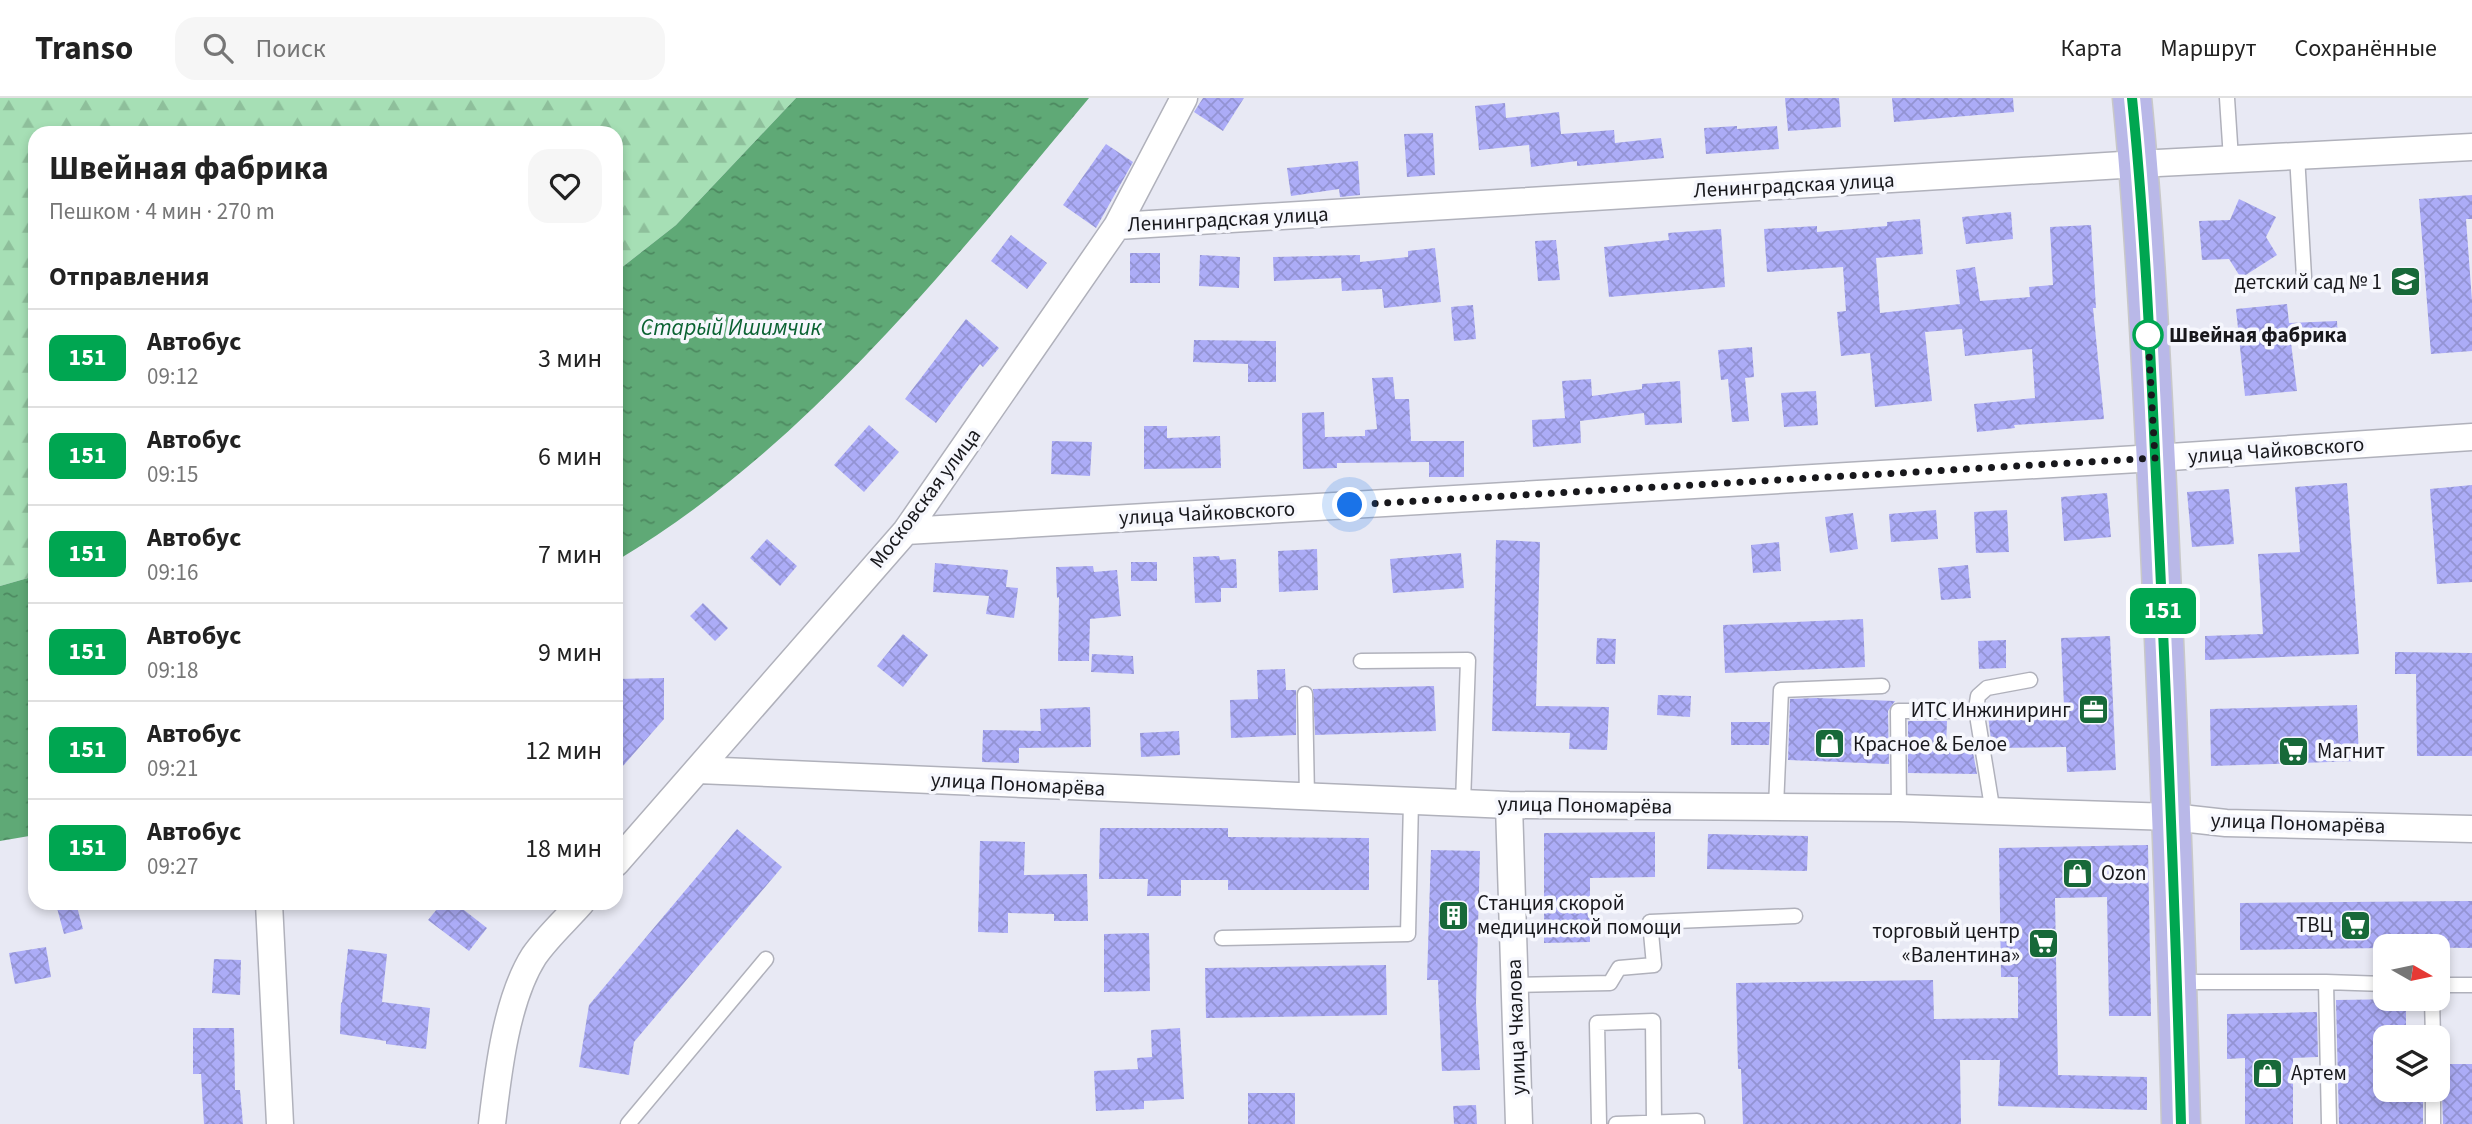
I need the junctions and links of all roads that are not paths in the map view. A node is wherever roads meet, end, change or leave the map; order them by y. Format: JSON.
{"nodes":[{"id":1,"x":1184,"y":98,"type":"edge"},
{"id":2,"x":2132,"y":98,"type":"edge"},
{"id":3,"x":2227,"y":98,"type":"edge"},
{"id":4,"x":2472,"y":147,"type":"edge"},
{"id":5,"x":2297,"y":155,"type":"junction"},
{"id":6,"x":2231,"y":159,"type":"junction"},
{"id":7,"x":2138,"y":164,"type":"junction"},
{"id":8,"x":1117,"y":226,"type":"junction"},
{"id":9,"x":2304,"y":277,"type":"dead end"},
{"id":10,"x":2472,"y":437,"type":"edge"},
{"id":11,"x":2155,"y":458,"type":"junction"},
{"id":12,"x":906,"y":531,"type":"junction"},
{"id":13,"x":1361,"y":661,"type":"dead end"},
{"id":14,"x":2029,"y":680,"type":"dead end"},
{"id":15,"x":1882,"y":686,"type":"dead end"},
{"id":16,"x":1305,"y":694,"type":"dead end"},
{"id":17,"x":1951,"y":711,"type":"dead end"},
{"id":18,"x":698,"y":770,"type":"junction"},
{"id":19,"x":1307,"y":797,"type":"junction"},
{"id":20,"x":1411,"y":801,"type":"junction"},
{"id":21,"x":1464,"y":803,"type":"junction"},
{"id":22,"x":1509,"y":805,"type":"junction"},
{"id":23,"x":1776,"y":807,"type":"junction"},
{"id":24,"x":1899,"y":808,"type":"junction"},
{"id":25,"x":1993,"y":813,"type":"junction"},
{"id":26,"x":2172,"y":817,"type":"junction"},
{"id":27,"x":2472,"y":829,"type":"edge"},
{"id":28,"x":623,"y":855,"type":"edge"},
{"id":29,"x":269,"y":910,"type":"edge"},
{"id":30,"x":575,"y":910,"type":"edge"},
{"id":31,"x":1795,"y":916,"type":"dead end"},
{"id":32,"x":1222,"y":938,"type":"dead end"},
{"id":33,"x":766,"y":959,"type":"dead end"},
{"id":34,"x":2177,"y":982,"type":"junction"},
{"id":35,"x":2326,"y":982,"type":"junction"},
{"id":36,"x":2373,"y":984,"type":"edge"},
{"id":37,"x":1515,"y":985,"type":"junction"},
{"id":38,"x":2450,"y":985,"type":"edge"},
{"id":39,"x":2472,"y":985,"type":"edge"},
{"id":40,"x":2433,"y":1102,"type":"edge"},
{"id":41,"x":1654,"y":1122,"type":"edge"},
{"id":42,"x":279,"y":1124,"type":"edge"},
{"id":43,"x":492,"y":1124,"type":"edge"},
{"id":44,"x":628,"y":1124,"type":"edge"},
{"id":45,"x":1519,"y":1124,"type":"edge"},
{"id":46,"x":1599,"y":1124,"type":"edge"},
{"id":47,"x":1616,"y":1124,"type":"edge"},
{"id":48,"x":1697,"y":1124,"type":"edge"},
{"id":49,"x":2181,"y":1124,"type":"edge"},
{"id":50,"x":2329,"y":1124,"type":"edge"},
{"id":51,"x":2433,"y":1124,"type":"edge"}],
"edges":[{"from":1,"to":8,"type":"street","name":"Московская улица"},
{"from":2,"to":7,"type":"main road"},
{"from":3,"to":6,"type":"lane"},
{"from":4,"to":5,"type":"street","name":"Ленинградская улица"},
{"from":5,"to":6,"type":"street","name":"Ленинградская улица"},
{"from":5,"to":9,"type":"lane"},
{"from":6,"to":7,"type":"street","name":"Ленинградская улица"},
{"from":7,"to":8,"type":"street","name":"Ленинградская улица"},
{"from":7,"to":11,"type":"main road"},
{"from":8,"to":12,"type":"street","name":"Московская улица"},
{"from":10,"to":11,"type":"street","name":"улица Чайковского"},
{"from":11,"to":12,"type":"street","name":"улица Чайковского"},
{"from":11,"to":26,"type":"main road"},
{"from":12,"to":18,"type":"street","name":"Московская улица"},
{"from":13,"to":21,"type":"lane"},
{"from":14,"to":25,"type":"lane"},
{"from":15,"to":23,"type":"lane"},
{"from":16,"to":19,"type":"lane"},
{"from":17,"to":24,"type":"lane"},
{"from":18,"to":19,"type":"street","name":"улица Пономарёва"},
{"from":18,"to":28,"type":"street","name":"Московская улица"},
{"from":19,"to":20,"type":"street","name":"улица Пономарёва"},
{"from":20,"to":21,"type":"street","name":"улица Пономарёва"},
{"from":20,"to":32,"type":"lane"},
{"from":21,"to":22,"type":"street","name":"улица Пономарёва"},
{"from":22,"to":23,"type":"street","name":"улица Пономарёва"},
{"from":22,"to":37,"type":"street","name":"улица Чкалова"},
{"from":23,"to":24,"type":"street","name":"улица Пономарёва"},
{"from":24,"to":25,"type":"street","name":"улица Пономарёва"},
{"from":25,"to":26,"type":"street","name":"улица Пономарёва"},
{"from":26,"to":27,"type":"street","name":"улица Пономарёва"},
{"from":26,"to":34,"type":"main road"},
{"from":29,"to":42,"type":"street"},
{"from":30,"to":43,"type":"street"},
{"from":31,"to":37,"type":"lane"},
{"from":33,"to":44,"type":"lane"},
{"from":34,"to":35,"type":"lane"},
{"from":34,"to":49,"type":"main road"},
{"from":35,"to":36,"type":"lane"},
{"from":35,"to":50,"type":"lane"},
{"from":37,"to":45,"type":"street","name":"улица Чкалова"},
{"from":38,"to":39,"type":"lane"},
{"from":40,"to":51,"type":"lane"},
{"from":41,"to":46,"type":"lane"},
{"from":41,"to":47,"type":"lane"},
{"from":41,"to":48,"type":"lane"}]}
